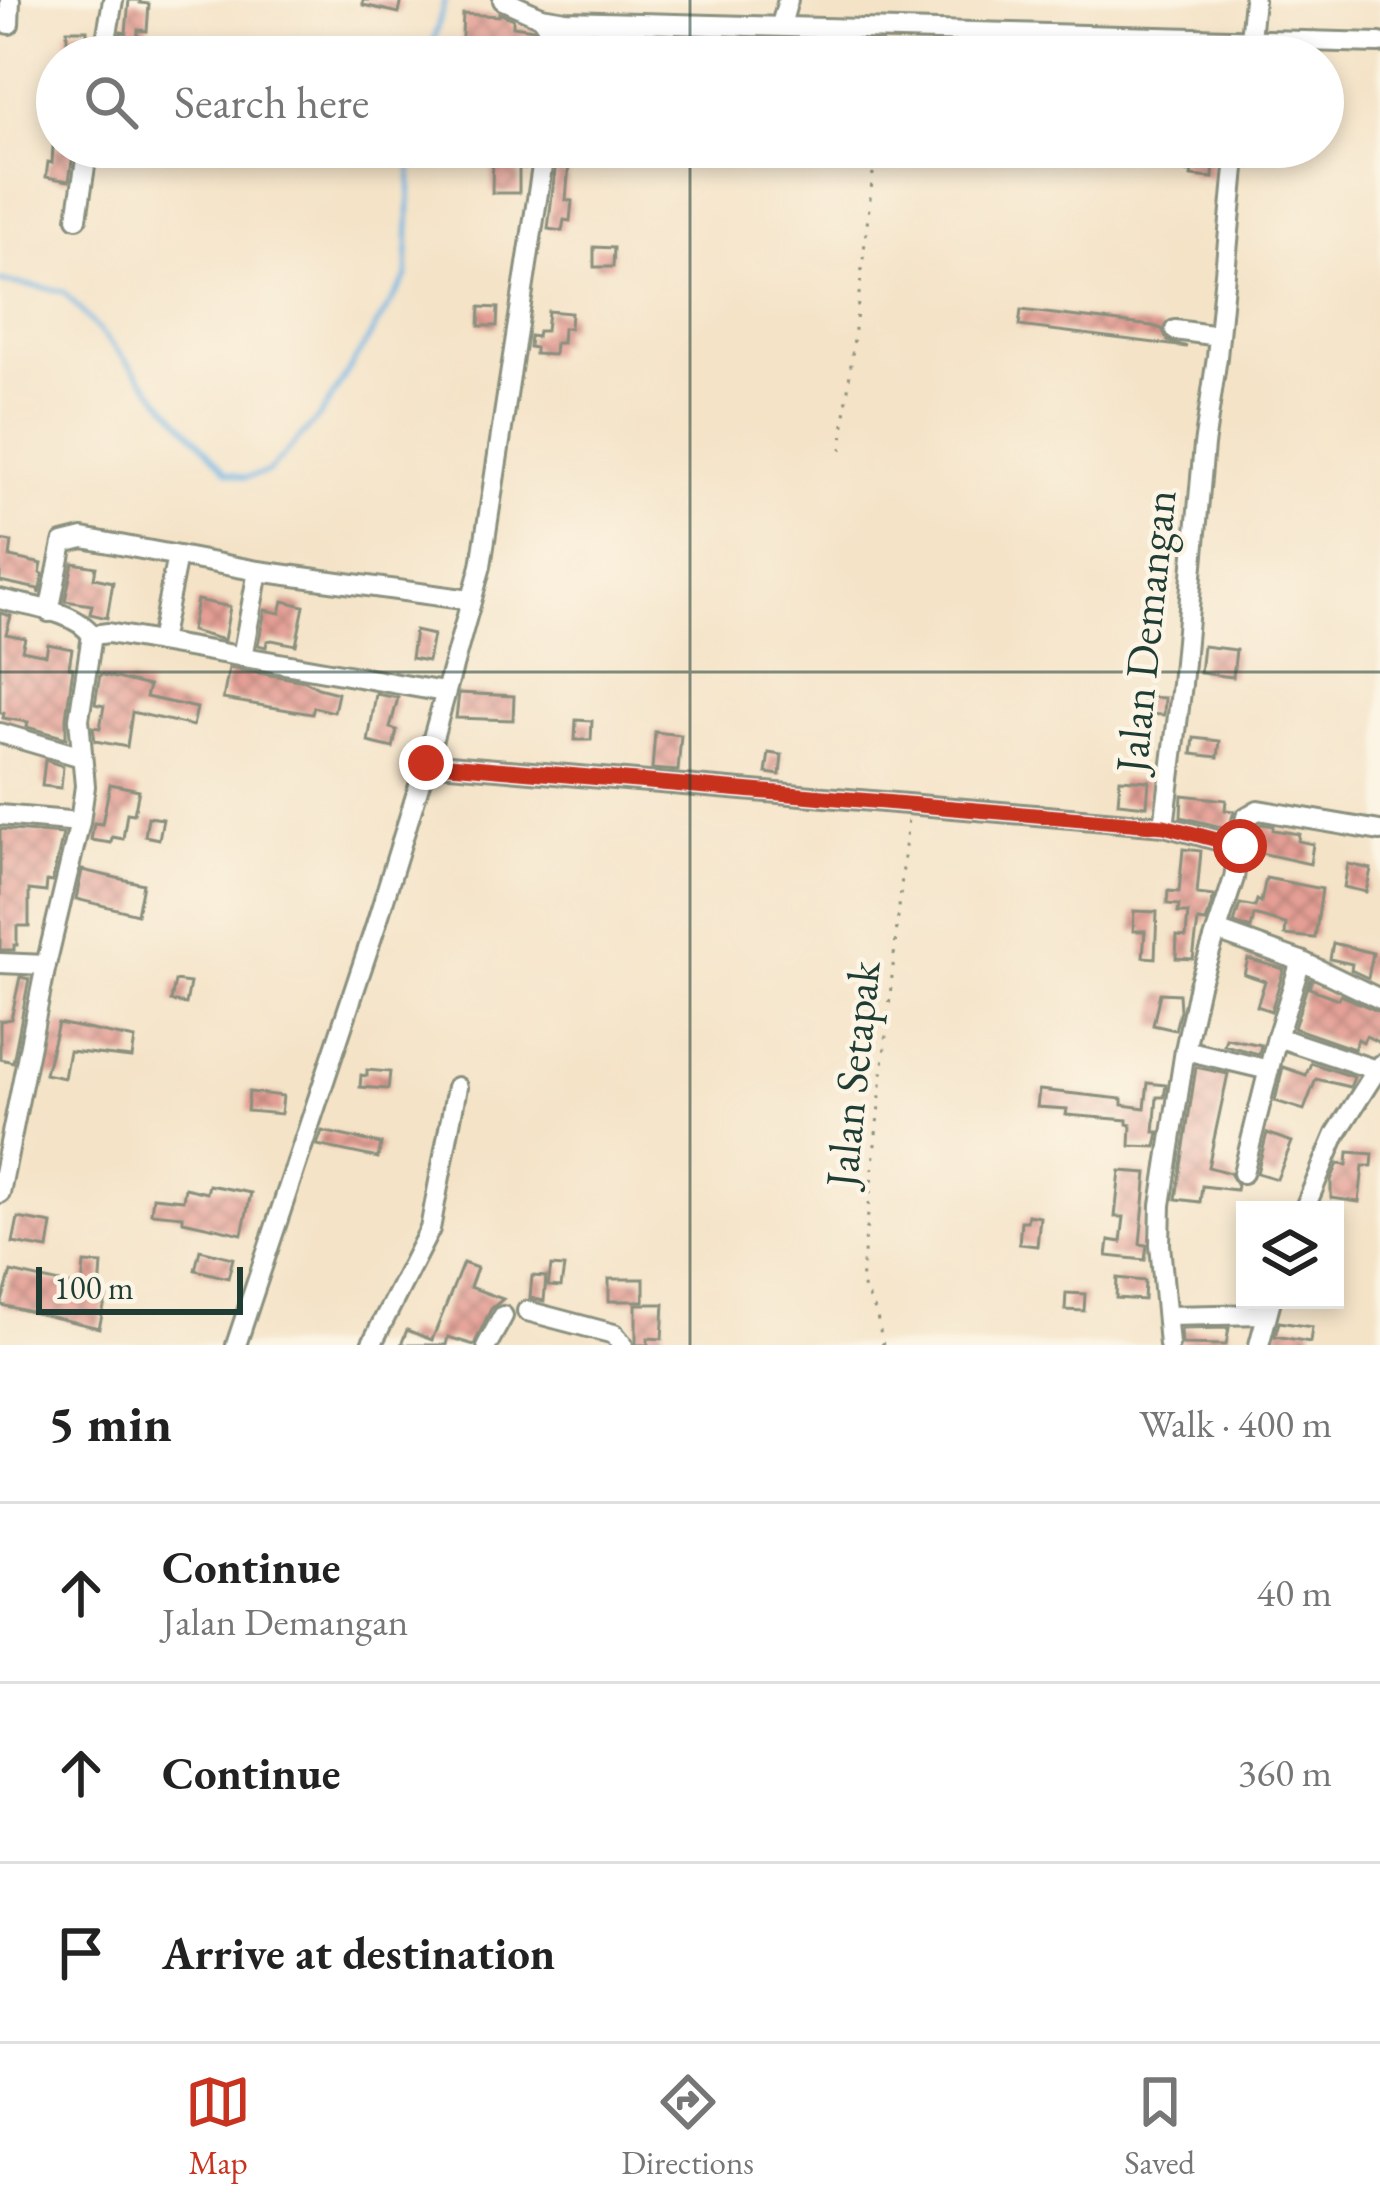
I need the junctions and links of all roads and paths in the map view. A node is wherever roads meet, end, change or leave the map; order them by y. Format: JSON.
{"nodes":[{"id":1,"x":10,"y":0,"type":"edge"},
{"id":2,"x":113,"y":0,"type":"edge"},
{"id":3,"x":503,"y":0,"type":"edge"},
{"id":4,"x":663,"y":0,"type":"edge"},
{"id":5,"x":704,"y":0,"type":"edge"},
{"id":6,"x":788,"y":0,"type":"edge"},
{"id":7,"x":1254,"y":0,"type":"edge"},
{"id":8,"x":568,"y":19,"type":"edge"},
{"id":9,"x":661,"y":23,"type":"junction"},
{"id":10,"x":702,"y":23,"type":"junction"},
{"id":11,"x":8,"y":25,"type":"dead end"},
{"id":12,"x":781,"y":25,"type":"junction"},
{"id":13,"x":107,"y":36,"type":"edge"},
{"id":14,"x":1015,"y":36,"type":"edge"},
{"id":15,"x":1250,"y":36,"type":"edge"},
{"id":16,"x":1380,"y":43,"type":"edge"},
{"id":17,"x":1344,"y":44,"type":"edge"},
{"id":18,"x":85,"y":168,"type":"edge"},
{"id":19,"x":542,"y":168,"type":"edge"},
{"id":20,"x":874,"y":168,"type":"edge"},
{"id":21,"x":1236,"y":168,"type":"edge"},
{"id":22,"x":77,"y":218,"type":"dead end"},
{"id":23,"x":1175,"y":330,"type":"dead end"},
{"id":24,"x":1219,"y":336,"type":"junction"},
{"id":25,"x":841,"y":450,"type":"dead end"},
{"id":26,"x":177,"y":556,"type":"junction"},
{"id":27,"x":258,"y":571,"type":"junction"},
{"id":28,"x":0,"y":599,"type":"edge"},
{"id":29,"x":470,"y":600,"type":"junction"},
{"id":30,"x":49,"y":612,"type":"junction"},
{"id":31,"x":92,"y":635,"type":"junction"},
{"id":32,"x":160,"y":642,"type":"junction"},
{"id":33,"x":242,"y":657,"type":"junction"},
{"id":34,"x":444,"y":692,"type":"junction"},
{"id":35,"x":0,"y":733,"type":"edge"},
{"id":36,"x":82,"y":757,"type":"junction"},
{"id":37,"x":426,"y":763,"type":"junction"},
{"id":38,"x":909,"y":804,"type":"junction"},
{"id":39,"x":0,"y":815,"type":"edge"},
{"id":40,"x":80,"y":822,"type":"junction"},
{"id":41,"x":1164,"y":826,"type":"junction"},
{"id":42,"x":1380,"y":831,"type":"edge"},
{"id":43,"x":1240,"y":846,"type":"junction"},
{"id":44,"x":1217,"y":931,"type":"junction"},
{"id":45,"x":1301,"y":961,"type":"junction"},
{"id":46,"x":0,"y":963,"type":"edge"},
{"id":47,"x":46,"y":965,"type":"junction"},
{"id":48,"x":1380,"y":999,"type":"edge"},
{"id":49,"x":1277,"y":1037,"type":"junction"},
{"id":50,"x":1185,"y":1050,"type":"junction"},
{"id":51,"x":1378,"y":1067,"type":"edge"},
{"id":52,"x":0,"y":1070,"type":"edge"},
{"id":53,"x":1269,"y":1070,"type":"junction"},
{"id":54,"x":23,"y":1074,"type":"junction"},
{"id":55,"x":458,"y":1088,"type":"dead end"},
{"id":56,"x":1243,"y":1174,"type":"dead end"},
{"id":57,"x":0,"y":1193,"type":"edge"},
{"id":58,"x":1308,"y":1201,"type":"edge"},
{"id":59,"x":1247,"y":1309,"type":"edge"},
{"id":60,"x":1268,"y":1309,"type":"edge"},
{"id":61,"x":527,"y":1311,"type":"dead end"},
{"id":62,"x":503,"y":1316,"type":"dead end"},
{"id":63,"x":1168,"y":1316,"type":"junction"},
{"id":64,"x":236,"y":1345,"type":"edge"},
{"id":65,"x":371,"y":1345,"type":"edge"},
{"id":66,"x":487,"y":1345,"type":"edge"},
{"id":67,"x":623,"y":1345,"type":"edge"},
{"id":68,"x":883,"y":1345,"type":"edge"},
{"id":69,"x":1169,"y":1345,"type":"edge"},
{"id":70,"x":1259,"y":1345,"type":"edge"}],
"edges":[{"from":1,"to":11,"type":"street"},
{"from":2,"to":13,"type":"street"},
{"from":3,"to":8,"type":"street"},
{"from":4,"to":9,"type":"street"},
{"from":5,"to":10,"type":"street"},
{"from":6,"to":12,"type":"street"},
{"from":7,"to":15,"type":"street"},
{"from":8,"to":9,"type":"street"},
{"from":9,"to":10,"type":"street"},
{"from":10,"to":12,"type":"street"},
{"from":12,"to":14,"type":"street"},
{"from":16,"to":17,"type":"street"},
{"from":18,"to":22,"type":"street"},
{"from":19,"to":29,"type":"street"},
{"from":20,"to":25,"type":"path"},
{"from":21,"to":24,"type":"street","name":"Jalan Demangan"},
{"from":23,"to":24,"type":"street"},
{"from":24,"to":41,"type":"street","name":"Jalan Demangan"},
{"from":26,"to":27,"type":"street"},
{"from":26,"to":30,"type":"street"},
{"from":26,"to":32,"type":"street"},
{"from":27,"to":29,"type":"street"},
{"from":27,"to":33,"type":"street"},
{"from":28,"to":30,"type":"street"},
{"from":29,"to":34,"type":"street"},
{"from":30,"to":31,"type":"street"},
{"from":31,"to":32,"type":"street"},
{"from":31,"to":36,"type":"street"},
{"from":32,"to":33,"type":"street"},
{"from":33,"to":34,"type":"street"},
{"from":34,"to":37,"type":"street"},
{"from":35,"to":36,"type":"street"},
{"from":36,"to":40,"type":"street"},
{"from":37,"to":38,"type":"street"},
{"from":37,"to":64,"type":"street"},
{"from":38,"to":41,"type":"street"},
{"from":38,"to":68,"type":"path","name":"Jalan Setapak"},
{"from":39,"to":40,"type":"street"},
{"from":40,"to":47,"type":"street"},
{"from":41,"to":43,"type":"street","name":"Jalan Demangan"},
{"from":42,"to":43,"type":"street"},
{"from":43,"to":44,"type":"street"},
{"from":44,"to":45,"type":"street"},
{"from":44,"to":50,"type":"street"},
{"from":45,"to":48,"type":"street"},
{"from":45,"to":49,"type":"street"},
{"from":46,"to":47,"type":"street"},
{"from":47,"to":54,"type":"street"},
{"from":49,"to":51,"type":"street"},
{"from":49,"to":53,"type":"street"},
{"from":50,"to":53,"type":"street"},
{"from":50,"to":63,"type":"street"},
{"from":51,"to":58,"type":"street"},
{"from":52,"to":54,"type":"street"},
{"from":53,"to":56,"type":"street"},
{"from":54,"to":57,"type":"street"},
{"from":55,"to":65,"type":"street"},
{"from":59,"to":63,"type":"street"},
{"from":60,"to":70,"type":"street"},
{"from":61,"to":67,"type":"street"},
{"from":62,"to":66,"type":"street"},
{"from":63,"to":69,"type":"street"}]}
